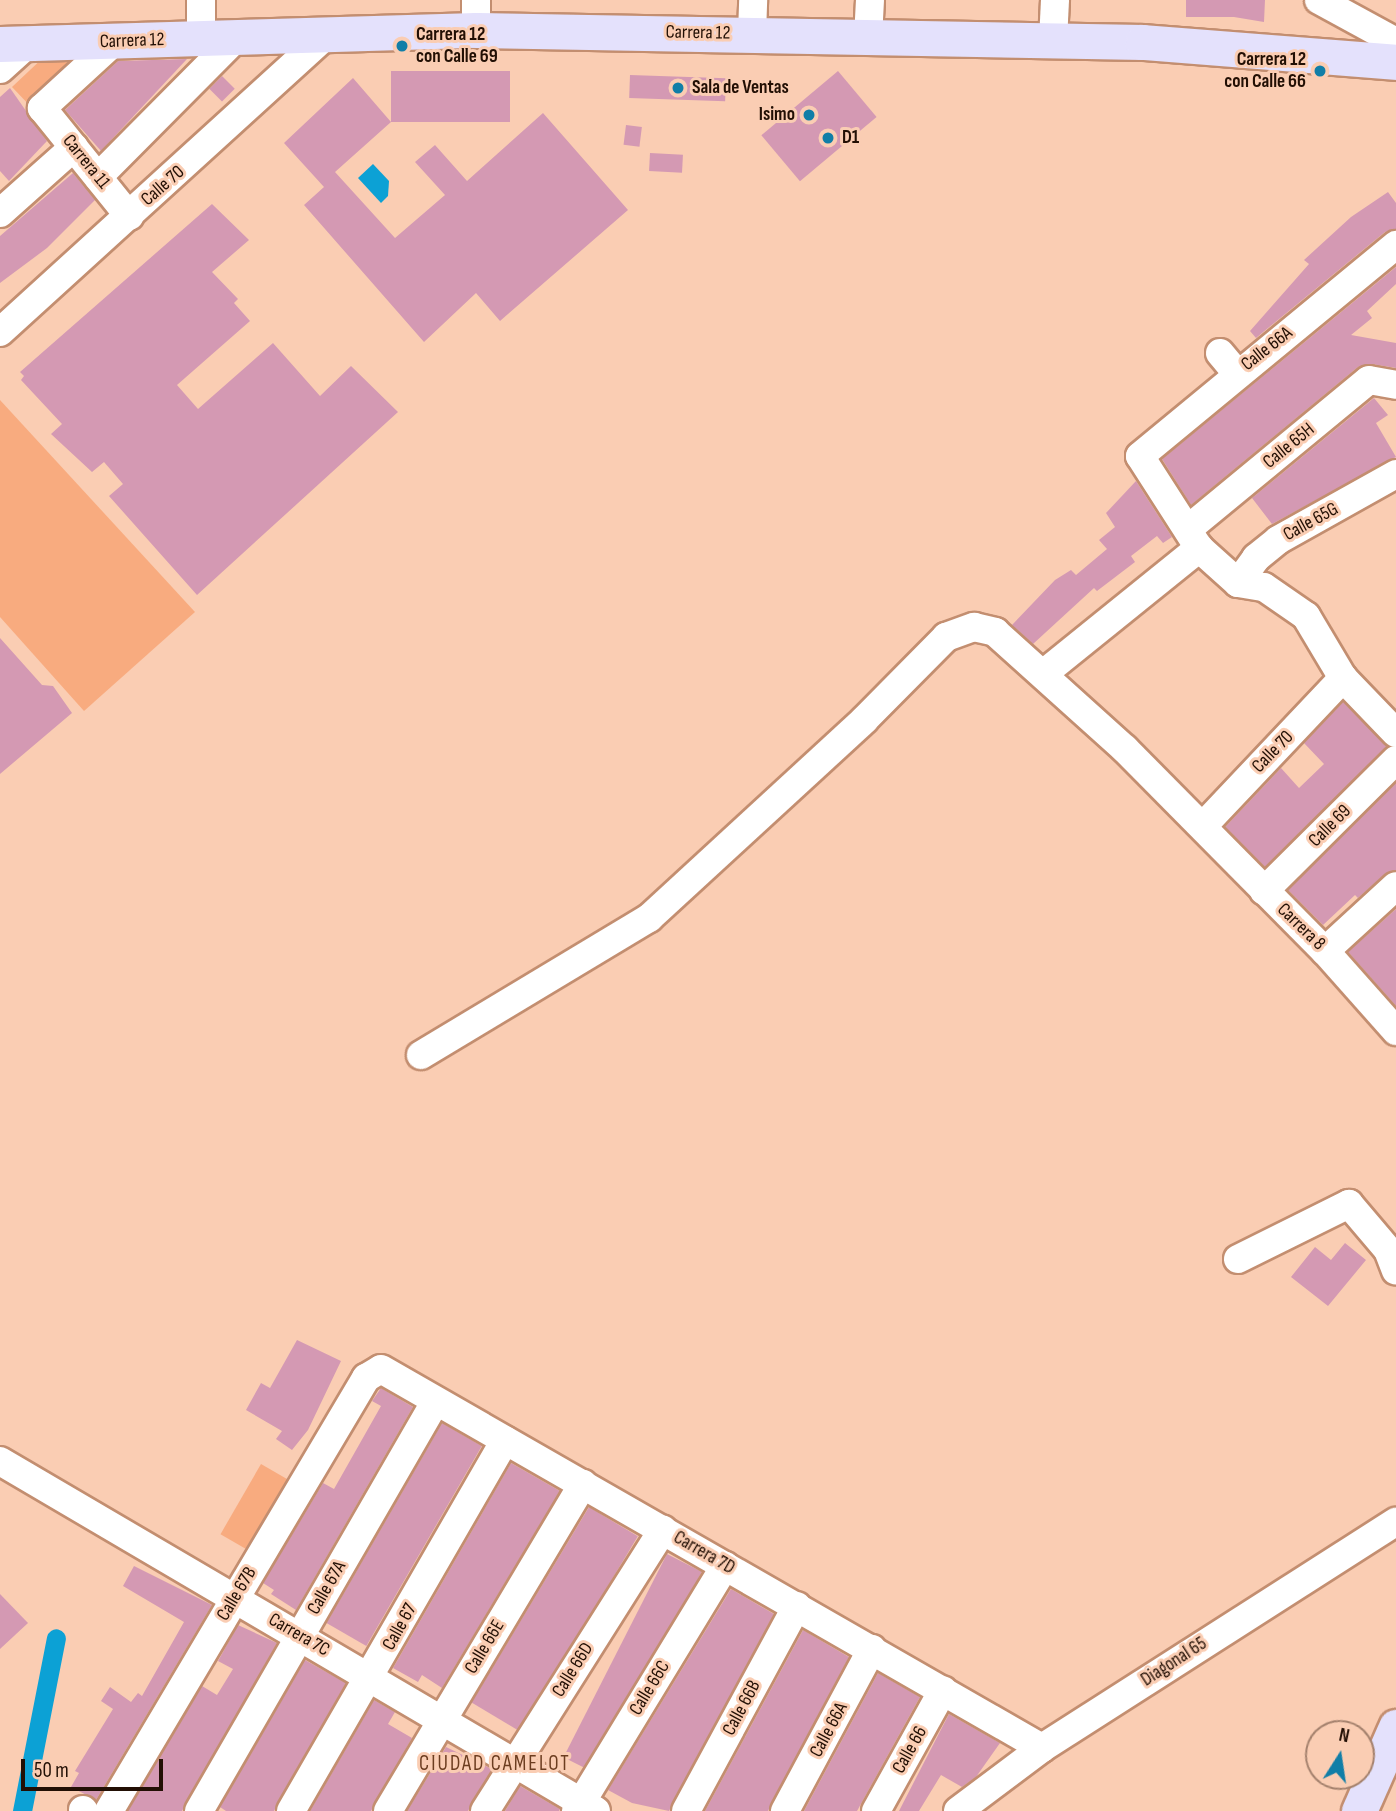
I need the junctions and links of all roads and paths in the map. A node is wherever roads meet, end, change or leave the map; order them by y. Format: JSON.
{"nodes":[{"id":1,"x":201,"y":0,"type":"edge"},
{"id":2,"x":870,"y":0,"type":"edge"},
{"id":3,"x":1055,"y":0,"type":"edge"},
{"id":4,"x":1319,"y":0,"type":"edge"},
{"id":5,"x":476,"y":15,"type":"edge"},
{"id":6,"x":752,"y":17,"type":"edge"},
{"id":7,"x":324,"y":37,"type":"junction"},
{"id":8,"x":201,"y":38,"type":"junction"},
{"id":9,"x":236,"y":38,"type":"junction"},
{"id":10,"x":868,"y":38,"type":"junction"},
{"id":11,"x":1053,"y":41,"type":"junction"},
{"id":12,"x":1396,"y":41,"type":"edge"},
{"id":13,"x":114,"y":42,"type":"junction"},
{"id":14,"x":14,"y":44,"type":"edge"},
{"id":15,"x":1396,"y":62,"type":"edge"},
{"id":16,"x":0,"y":69,"type":"edge"},
{"id":17,"x":74,"y":147,"type":"junction"},
{"id":18,"x":98,"y":177,"type":"junction"},
{"id":19,"x":0,"y":213,"type":"edge"},
{"id":20,"x":130,"y":216,"type":"junction"},
{"id":21,"x":1396,"y":245,"type":"edge"},
{"id":22,"x":0,"y":332,"type":"edge"},
{"id":23,"x":1396,"y":385,"type":"edge"},
{"id":24,"x":1396,"y":474,"type":"edge"},
{"id":25,"x":1194,"y":538,"type":"junction"},
{"id":26,"x":1238,"y":583,"type":"junction"},
{"id":27,"x":1043,"y":674,"type":"junction"},
{"id":28,"x":1343,"y":678,"type":"junction"},
{"id":29,"x":1396,"y":733,"type":"edge"},
{"id":30,"x":1396,"y":760,"type":"edge"},
{"id":31,"x":1203,"y":826,"type":"junction"},
{"id":32,"x":1396,"y":886,"type":"edge"},
{"id":33,"x":1264,"y":891,"type":"junction"},
{"id":34,"x":1325,"y":951,"type":"junction"},
{"id":35,"x":1393,"y":1021,"type":"edge"},
{"id":36,"x":421,"y":1055,"type":"dead end"},
{"id":37,"x":1238,"y":1259,"type":"dead end"},
{"id":38,"x":1396,"y":1271,"type":"edge"},
{"id":39,"x":366,"y":1378,"type":"joint"},
{"id":40,"x":435,"y":1402,"type":"junction"},
{"id":41,"x":505,"y":1440,"type":"junction"},
{"id":42,"x":0,"y":1461,"type":"edge"},
{"id":43,"x":583,"y":1484,"type":"junction"},
{"id":44,"x":1396,"y":1522,"type":"edge"},
{"id":45,"x":663,"y":1529,"type":"junction"},
{"id":46,"x":725,"y":1566,"type":"junction"},
{"id":47,"x":234,"y":1598,"type":"junction"},
{"id":48,"x":797,"y":1606,"type":"junction"},
{"id":49,"x":299,"y":1636,"type":"junction"},
{"id":50,"x":872,"y":1648,"type":"junction"},
{"id":51,"x":371,"y":1678,"type":"junction"},
{"id":52,"x":943,"y":1690,"type":"junction"},
{"id":53,"x":442,"y":1720,"type":"junction"},
{"id":54,"x":1396,"y":1727,"type":"edge"},
{"id":55,"x":1042,"y":1748,"type":"junction"},
{"id":56,"x":514,"y":1763,"type":"junction"},
{"id":57,"x":584,"y":1808,"type":"edge"},
{"id":58,"x":109,"y":1811,"type":"edge"},
{"id":59,"x":199,"y":1811,"type":"edge"},
{"id":60,"x":291,"y":1811,"type":"edge"},
{"id":61,"x":388,"y":1811,"type":"edge"},
{"id":62,"x":485,"y":1811,"type":"edge"},
{"id":63,"x":686,"y":1811,"type":"edge"},
{"id":64,"x":785,"y":1811,"type":"edge"},
{"id":65,"x":876,"y":1811,"type":"edge"},
{"id":66,"x":958,"y":1811,"type":"edge"},
{"id":67,"x":1359,"y":1811,"type":"edge"}],
"edges":[{"from":1,"to":8,"type":"street"},
{"from":2,"to":10,"type":"street"},
{"from":3,"to":11,"type":"street"},
{"from":4,"to":12,"type":"street"},
{"from":5,"to":6,"type":"main road","name":"Carrera 12"},
{"from":5,"to":7,"type":"main road","name":"Carrera 12"},
{"from":6,"to":10,"type":"main road","name":"Carrera 12"},
{"from":7,"to":9,"type":"main road","name":"Carrera 12"},
{"from":7,"to":20,"type":"street","name":"Calle 70"},
{"from":8,"to":9,"type":"main road","name":"Carrera 12"},
{"from":8,"to":13,"type":"main road","name":"Carrera 12"},
{"from":9,"to":18,"type":"street"},
{"from":10,"to":11,"type":"main road","name":"Carrera 12"},
{"from":11,"to":15,"type":"main road","name":"Carrera 12"},
{"from":13,"to":14,"type":"main road","name":"Carrera 12"},
{"from":13,"to":17,"type":"street","name":"Carrera 11"},
{"from":14,"to":16,"type":"street"},
{"from":17,"to":18,"type":"street","name":"Carrera 11"},
{"from":17,"to":19,"type":"street"},
{"from":18,"to":20,"type":"street","name":"Carrera 11"},
{"from":20,"to":22,"type":"street","name":"Calle 70"},
{"from":21,"to":25,"type":"street","name":"Calle 66A"},
{"from":23,"to":25,"type":"street","name":"Calle 65H"},
{"from":24,"to":26,"type":"street","name":"Calle 65G"},
{"from":25,"to":26,"type":"street"},
{"from":25,"to":27,"type":"street","name":"Calle 65H"},
{"from":26,"to":28,"type":"street"},
{"from":27,"to":31,"type":"street","name":"Carrera 8"},
{"from":27,"to":36,"type":"street","name":"Carrera 8"},
{"from":28,"to":29,"type":"street"},
{"from":28,"to":31,"type":"street","name":"Calle 70"},
{"from":30,"to":33,"type":"street","name":"Calle 69"},
{"from":31,"to":33,"type":"street","name":"Carrera 8"},
{"from":32,"to":34,"type":"street"},
{"from":33,"to":34,"type":"street","name":"Carrera 8"},
{"from":34,"to":35,"type":"street","name":"Carrera 8"},
{"from":37,"to":38,"type":"street"},
{"from":39,"to":40,"type":"street","name":"Carrera 7D"},
{"from":39,"to":47,"type":"street","name":"Calle 67B"},
{"from":40,"to":41,"type":"street","name":"Carrera 7D"},
{"from":40,"to":49,"type":"street","name":"Calle 67A"},
{"from":41,"to":43,"type":"street","name":"Carrera 7D"},
{"from":41,"to":51,"type":"street","name":"Calle 67"},
{"from":42,"to":47,"type":"street","name":"Carrera 7C"},
{"from":43,"to":45,"type":"street","name":"Carrera 7D"},
{"from":43,"to":53,"type":"street","name":"Calle 66E"},
{"from":44,"to":55,"type":"street","name":"Diagonal 65"},
{"from":45,"to":46,"type":"street","name":"Carrera 7D"},
{"from":45,"to":56,"type":"street","name":"Calle 66D"},
{"from":46,"to":48,"type":"street","name":"Carrera 7D"},
{"from":46,"to":57,"type":"street","name":"Calle 66C"},
{"from":47,"to":49,"type":"street","name":"Carrera 7C"},
{"from":47,"to":58,"type":"street","name":"Calle 67B"},
{"from":48,"to":50,"type":"street","name":"Carrera 7D"},
{"from":48,"to":63,"type":"street","name":"Calle 66B"},
{"from":49,"to":51,"type":"street","name":"Carrera 7C"},
{"from":49,"to":59,"type":"street","name":"Calle 67A"},
{"from":50,"to":52,"type":"street","name":"Carrera 7D"},
{"from":50,"to":64,"type":"street","name":"Calle 66A"},
{"from":51,"to":53,"type":"street","name":"Carrera 7C"},
{"from":51,"to":60,"type":"street","name":"Calle 67"},
{"from":52,"to":55,"type":"street","name":"Carrera 7D"},
{"from":52,"to":65,"type":"street","name":"Calle 66"},
{"from":53,"to":56,"type":"street","name":"Carrera 7C"},
{"from":53,"to":61,"type":"street","name":"Calle 66E"},
{"from":54,"to":67,"type":"main road"},
{"from":55,"to":66,"type":"street","name":"Diagonal 65"},
{"from":56,"to":57,"type":"street","name":"Carrera 7C"},
{"from":56,"to":62,"type":"street","name":"Calle 66D"}]}
